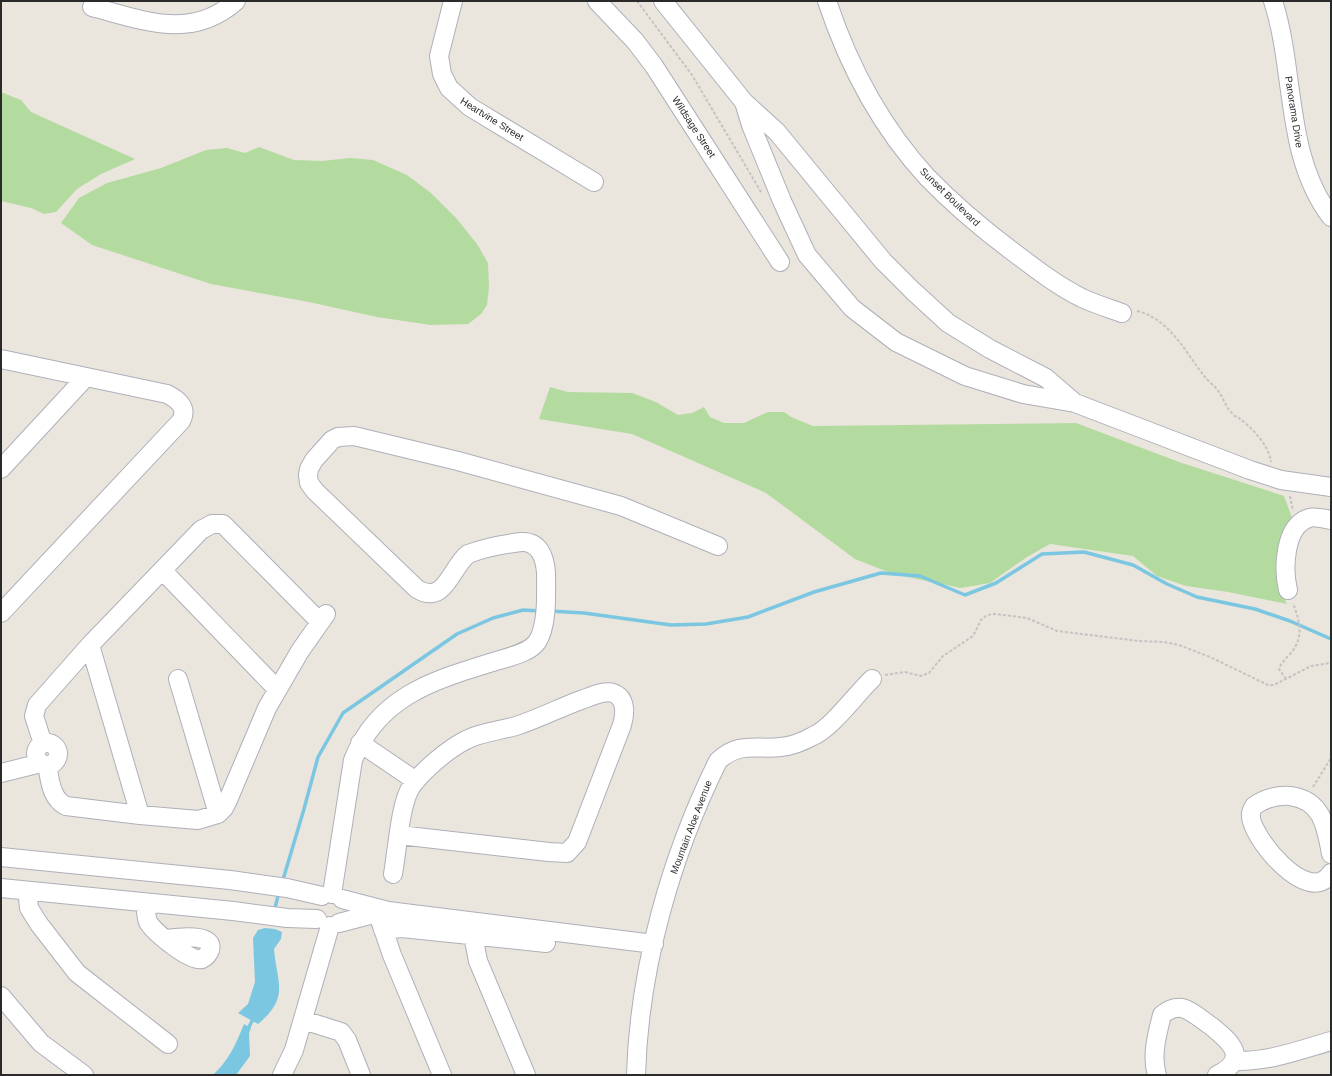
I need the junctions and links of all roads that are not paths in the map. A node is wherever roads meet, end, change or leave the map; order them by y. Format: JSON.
{"nodes":[{"id":1,"x":236,"y":1,"type":"edge"},
{"id":2,"x":453,"y":1,"type":"edge"},
{"id":3,"x":597,"y":1,"type":"edge"},
{"id":4,"x":663,"y":1,"type":"edge"},
{"id":5,"x":827,"y":1,"type":"edge"},
{"id":6,"x":1273,"y":1,"type":"edge"},
{"id":7,"x":92,"y":7,"type":"dead end"},
{"id":8,"x":744,"y":102,"type":"junction"},
{"id":9,"x":594,"y":182,"type":"dead end"},
{"id":10,"x":1331,"y":217,"type":"edge"},
{"id":11,"x":780,"y":262,"type":"dead end"},
{"id":12,"x":1122,"y":313,"type":"road end"},
{"id":13,"x":1,"y":358,"type":"edge"},
{"id":14,"x":86,"y":377,"type":"junction"},
{"id":15,"x":1075,"y":403,"type":"junction"},
{"id":16,"x":9,"y":450,"type":"edge"},
{"id":17,"x":1,"y":468,"type":"edge"},
{"id":18,"x":1331,"y":487,"type":"edge"},
{"id":19,"x":1331,"y":520,"type":"edge"},
{"id":20,"x":718,"y":546,"type":"dead end"},
{"id":21,"x":162,"y":570,"type":"junction"},
{"id":22,"x":1288,"y":590,"type":"road end"},
{"id":23,"x":1,"y":613,"type":"edge"},
{"id":24,"x":90,"y":645,"type":"junction"},
{"id":25,"x":178,"y":679,"type":"dead end"},
{"id":26,"x":872,"y":679,"type":"road end"},
{"id":27,"x":277,"y":690,"type":"junction"},
{"id":28,"x":360,"y":743,"type":"junction"},
{"id":29,"x":42,"y":756,"type":"junction"},
{"id":30,"x":1,"y":763,"type":"edge"},
{"id":31,"x":1,"y":773,"type":"edge"},
{"id":32,"x":416,"y":781,"type":"junction"},
{"id":33,"x":218,"y":814,"type":"junction"},
{"id":34,"x":140,"y":815,"type":"junction"},
{"id":35,"x":400,"y":835,"type":"junction"},
{"id":36,"x":1331,"y":854,"type":"edge"},
{"id":37,"x":1,"y":857,"type":"edge"},
{"id":38,"x":393,"y":874,"type":"dead end"},
{"id":39,"x":1330,"y":881,"type":"edge"},
{"id":40,"x":1,"y":888,"type":"edge"},
{"id":41,"x":30,"y":891,"type":"junction"},
{"id":42,"x":332,"y":897,"type":"junction"},
{"id":43,"x":145,"y":904,"type":"junction"},
{"id":44,"x":381,"y":911,"type":"junction"},
{"id":45,"x":329,"y":923,"type":"junction"},
{"id":46,"x":383,"y":930,"type":"junction"},
{"id":47,"x":473,"y":935,"type":"junction"},
{"id":48,"x":166,"y":939,"type":"dead end"},
{"id":49,"x":654,"y":944,"type":"junction"},
{"id":50,"x":605,"y":948,"type":"dead end"},
{"id":51,"x":1,"y":996,"type":"edge"},
{"id":52,"x":302,"y":1020,"type":"junction"},
{"id":53,"x":1331,"y":1041,"type":"edge"},
{"id":54,"x":168,"y":1044,"type":"dead end"},
{"id":55,"x":1235,"y":1061,"type":"junction"},
{"id":56,"x":84,"y":1075,"type":"edge"},
{"id":57,"x":282,"y":1075,"type":"edge"},
{"id":58,"x":361,"y":1075,"type":"edge"},
{"id":59,"x":442,"y":1075,"type":"edge"},
{"id":60,"x":526,"y":1075,"type":"edge"},
{"id":61,"x":636,"y":1075,"type":"edge"},
{"id":62,"x":1157,"y":1075,"type":"edge"},
{"id":63,"x":1217,"y":1075,"type":"edge"}],
"edges":[{"from":1,"to":7,"type":"street"},
{"from":2,"to":9,"type":"street","name":"Heartvine Street"},
{"from":3,"to":11,"type":"street","name":"Wildsage Street"},
{"from":4,"to":8,"type":"street"},
{"from":5,"to":12,"type":"street","name":"Sunset Boulevard"},
{"from":6,"to":10,"type":"street","name":"Panorama Drive"},
{"from":8,"to":15,"type":"street"},
{"from":8,"to":15,"type":"street"},
{"from":13,"to":14,"type":"street"},
{"from":14,"to":16,"type":"street"},
{"from":14,"to":23,"type":"street"},
{"from":15,"to":18,"type":"street"},
{"from":16,"to":17,"type":"street"},
{"from":19,"to":22,"type":"street"},
{"from":20,"to":28,"type":"street"},
{"from":21,"to":24,"type":"street"},
{"from":21,"to":27,"type":"street"},
{"from":21,"to":27,"type":"street"},
{"from":24,"to":29,"type":"street"},
{"from":24,"to":34,"type":"street"},
{"from":25,"to":33,"type":"street"},
{"from":26,"to":49,"type":"street","name":"Mountain Aloe Avenue"},
{"from":27,"to":33,"type":"street"},
{"from":28,"to":32,"type":"street"},
{"from":28,"to":42,"type":"street"},
{"from":29,"to":30,"type":"street"},
{"from":29,"to":31,"type":"street"},
{"from":29,"to":34,"type":"street"},
{"from":32,"to":35,"type":"street"},
{"from":32,"to":35,"type":"street"},
{"from":33,"to":34,"type":"street"},
{"from":35,"to":38,"type":"street"},
{"from":36,"to":39,"type":"street"},
{"from":37,"to":42,"type":"street"},
{"from":40,"to":41,"type":"street"},
{"from":41,"to":43,"type":"street"},
{"from":41,"to":54,"type":"street"},
{"from":42,"to":44,"type":"street"},
{"from":42,"to":45,"type":"street"},
{"from":42,"to":45,"type":"street"},
{"from":43,"to":45,"type":"street"},
{"from":43,"to":48,"type":"street"},
{"from":44,"to":45,"type":"street"},
{"from":44,"to":46,"type":"street"},
{"from":44,"to":49,"type":"street"},
{"from":45,"to":52,"type":"street"},
{"from":46,"to":47,"type":"street"},
{"from":46,"to":59,"type":"street"},
{"from":47,"to":50,"type":"street"},
{"from":47,"to":60,"type":"street"},
{"from":49,"to":61,"type":"street","name":"Mountain Aloe Avenue"},
{"from":51,"to":56,"type":"street"},
{"from":52,"to":57,"type":"street"},
{"from":52,"to":58,"type":"street"},
{"from":53,"to":55,"type":"street"},
{"from":55,"to":62,"type":"street"},
{"from":55,"to":63,"type":"street"}]}
